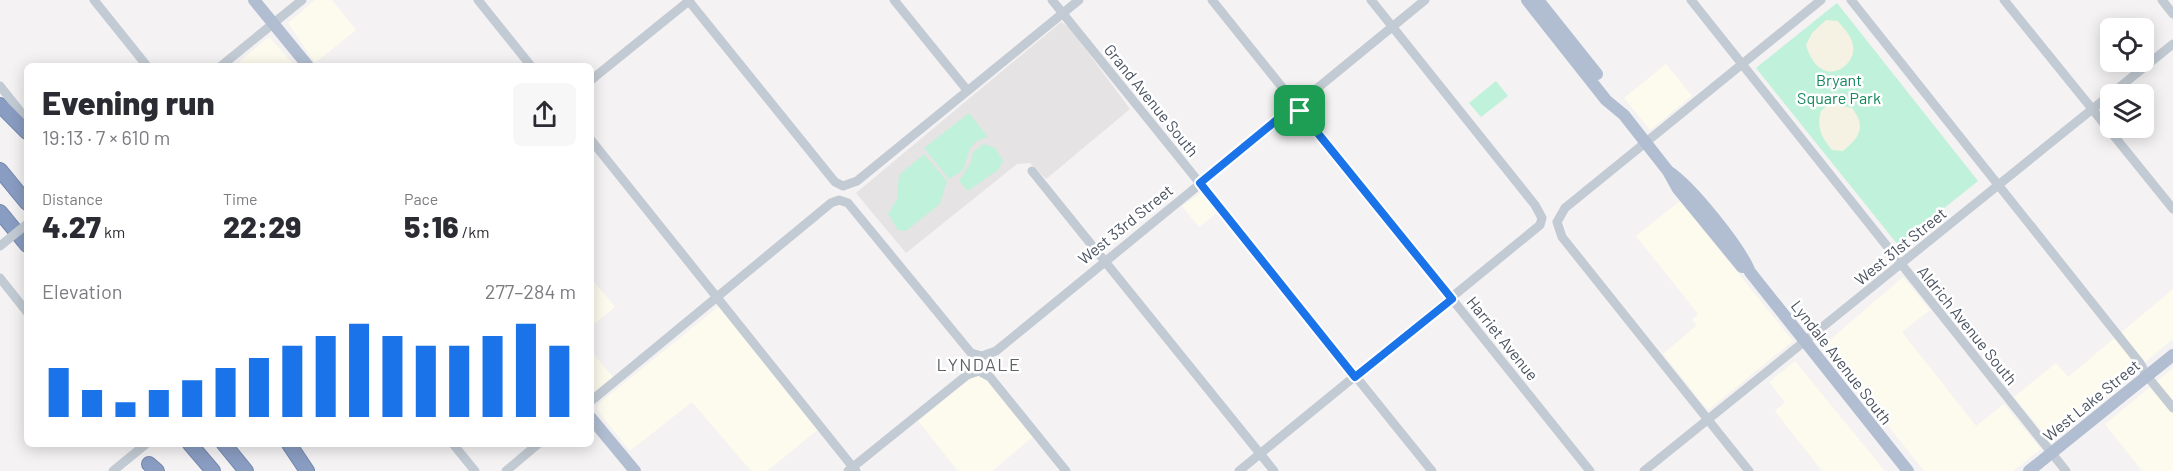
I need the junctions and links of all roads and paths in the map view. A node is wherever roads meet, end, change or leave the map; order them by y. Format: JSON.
{"nodes":[{"id":1,"x":94,"y":0,"type":"edge"},
{"id":2,"x":254,"y":0,"type":"edge"},
{"id":3,"x":302,"y":0,"type":"edge"},
{"id":4,"x":478,"y":0,"type":"edge"},
{"id":5,"x":689,"y":0,"type":"edge"},
{"id":6,"x":894,"y":0,"type":"edge"},
{"id":7,"x":1052,"y":0,"type":"edge"},
{"id":8,"x":1079,"y":0,"type":"edge"},
{"id":9,"x":1212,"y":0,"type":"edge"},
{"id":10,"x":1371,"y":0,"type":"edge"},
{"id":11,"x":1425,"y":0,"type":"edge"},
{"id":12,"x":1527,"y":0,"type":"edge"},
{"id":13,"x":1538,"y":0,"type":"edge"},
{"id":14,"x":1691,"y":0,"type":"edge"},
{"id":15,"x":1821,"y":0,"type":"edge"},
{"id":16,"x":1851,"y":0,"type":"edge"},
{"id":17,"x":2004,"y":0,"type":"edge"},
{"id":18,"x":2162,"y":0,"type":"edge"},
{"id":19,"x":1063,"y":14,"type":"junction"},
{"id":20,"x":2173,"y":14,"type":"edge"},
{"id":21,"x":273,"y":23,"type":"junction"},
{"id":22,"x":1392,"y":27,"type":"junction"},
{"id":23,"x":2173,"y":44,"type":"edge"},
{"id":24,"x":145,"y":63,"type":"edge"},
{"id":25,"x":225,"y":63,"type":"edge"},
{"id":26,"x":306,"y":63,"type":"edge"},
{"id":27,"x":529,"y":63,"type":"edge"},
{"id":28,"x":1742,"y":64,"type":"junction"},
{"id":29,"x":594,"y":78,"type":"edge"},
{"id":30,"x":0,"y":86,"type":"edge"},
{"id":31,"x":967,"y":90,"type":"junction"},
{"id":32,"x":0,"y":105,"type":"edge"},
{"id":33,"x":1295,"y":105,"type":"junction"},
{"id":34,"x":2092,"y":110,"type":"junction"},
{"id":35,"x":1624,"y":115,"type":"junction"},
{"id":36,"x":24,"y":116,"type":"edge"},
{"id":37,"x":24,"y":129,"type":"edge"},
{"id":38,"x":1646,"y":142,"type":"junction"},
{"id":39,"x":594,"y":144,"type":"edge"},
{"id":40,"x":0,"y":170,"type":"edge"},
{"id":41,"x":1032,"y":171,"type":"dead end"},
{"id":42,"x":1200,"y":183,"type":"junction"},
{"id":43,"x":1999,"y":185,"type":"junction"},
{"id":44,"x":24,"y":199,"type":"edge"},
{"id":45,"x":2173,"y":209,"type":"edge"},
{"id":46,"x":0,"y":212,"type":"edge"},
{"id":47,"x":24,"y":226,"type":"edge"},
{"id":48,"x":24,"y":241,"type":"edge"},
{"id":49,"x":0,"y":246,"type":"edge"},
{"id":50,"x":1103,"y":261,"type":"junction"},
{"id":51,"x":1901,"y":265,"type":"junction"},
{"id":52,"x":0,"y":278,"type":"edge"},
{"id":53,"x":717,"y":296,"type":"junction"},
{"id":54,"x":1452,"y":299,"type":"junction"},
{"id":55,"x":24,"y":308,"type":"edge"},
{"id":56,"x":1805,"y":342,"type":"junction"},
{"id":57,"x":2173,"y":355,"type":"edge"},
{"id":58,"x":2147,"y":376,"type":"junction"},
{"id":59,"x":1355,"y":377,"type":"junction"},
{"id":60,"x":594,"y":398,"type":"edge"},
{"id":61,"x":2173,"y":408,"type":"edge"},
{"id":62,"x":1708,"y":420,"type":"junction"},
{"id":63,"x":594,"y":422,"type":"edge"},
{"id":64,"x":193,"y":447,"type":"edge"},
{"id":65,"x":226,"y":447,"type":"edge"},
{"id":66,"x":292,"y":447,"type":"edge"},
{"id":67,"x":293,"y":447,"type":"edge"},
{"id":68,"x":455,"y":447,"type":"edge"},
{"id":69,"x":534,"y":447,"type":"edge"},
{"id":70,"x":135,"y":448,"type":"edge"},
{"id":71,"x":2052,"y":453,"type":"junction"},
{"id":72,"x":1260,"y":454,"type":"junction"},
{"id":73,"x":153,"y":469,"type":"edge"},
{"id":74,"x":852,"y":470,"type":"edge"},
{"id":75,"x":113,"y":471,"type":"edge"},
{"id":76,"x":213,"y":471,"type":"edge"},
{"id":77,"x":246,"y":471,"type":"edge"},
{"id":78,"x":307,"y":471,"type":"edge"},
{"id":79,"x":314,"y":471,"type":"edge"},
{"id":80,"x":475,"y":471,"type":"edge"},
{"id":81,"x":506,"y":471,"type":"edge"},
{"id":82,"x":635,"y":471,"type":"edge"},
{"id":83,"x":1066,"y":471,"type":"edge"},
{"id":84,"x":1239,"y":471,"type":"edge"},
{"id":85,"x":1274,"y":471,"type":"edge"},
{"id":86,"x":1431,"y":471,"type":"edge"},
{"id":87,"x":1590,"y":471,"type":"edge"},
{"id":88,"x":1644,"y":471,"type":"edge"},
{"id":89,"x":1749,"y":471,"type":"edge"},
{"id":90,"x":1908,"y":471,"type":"edge"},
{"id":91,"x":2029,"y":471,"type":"edge"},
{"id":92,"x":2066,"y":471,"type":"edge"}],
"edges":[{"from":1,"to":24,"type":"street"},
{"from":2,"to":21,"type":"main road"},
{"from":3,"to":21,"type":"street"},
{"from":4,"to":27,"type":"street"},
{"from":5,"to":29,"type":"street"},
{"from":5,"to":31,"type":"street"},
{"from":6,"to":31,"type":"street"},
{"from":7,"to":19,"type":"street","name":"Grand Avenue South"},
{"from":8,"to":19,"type":"street"},
{"from":9,"to":33,"type":"street","name":"Harriet Avenue"},
{"from":10,"to":22,"type":"street"},
{"from":11,"to":22,"type":"street","name":"West 33rd Street"},
{"from":12,"to":35,"type":"main road","name":"Lyndale Avenue South"},
{"from":13,"to":35,"type":"main road","name":"Lyndale Avenue South"},
{"from":14,"to":28,"type":"street","name":"Aldrich Avenue South"},
{"from":15,"to":28,"type":"street"},
{"from":16,"to":43,"type":"street"},
{"from":17,"to":34,"type":"street"},
{"from":18,"to":20,"type":"street"},
{"from":19,"to":31,"type":"street"},
{"from":19,"to":42,"type":"street","name":"Grand Avenue South"},
{"from":21,"to":25,"type":"street"},
{"from":21,"to":26,"type":"main road"},
{"from":22,"to":33,"type":"street","name":"West 33rd Street"},
{"from":22,"to":54,"type":"street"},
{"from":23,"to":34,"type":"street","name":"West 31st Street"},
{"from":28,"to":38,"type":"street"},
{"from":28,"to":51,"type":"street","name":"Aldrich Avenue South"},
{"from":30,"to":36,"type":"street"},
{"from":32,"to":37,"type":"highway"},
{"from":33,"to":42,"type":"street","name":"West 33rd Street"},
{"from":33,"to":54,"type":"street","name":"Harriet Avenue"},
{"from":34,"to":43,"type":"street","name":"West 31st Street"},
{"from":34,"to":45,"type":"street"},
{"from":35,"to":38,"type":"main road","name":"Lyndale Avenue South"},
{"from":38,"to":56,"type":"main road","name":"Lyndale Avenue South"},
{"from":38,"to":62,"type":"street"},
{"from":39,"to":53,"type":"street"},
{"from":40,"to":44,"type":"highway"},
{"from":41,"to":50,"type":"street"},
{"from":42,"to":50,"type":"street","name":"West 33rd Street"},
{"from":42,"to":59,"type":"street","name":"Grand Avenue South"},
{"from":43,"to":51,"type":"street","name":"West 31st Street"},
{"from":43,"to":58,"type":"street"},
{"from":46,"to":48,"type":"highway"},
{"from":47,"to":49,"type":"street","bridge":true},
{"from":50,"to":53,"type":"street","name":"West 33rd Street"},
{"from":50,"to":72,"type":"street"},
{"from":51,"to":56,"type":"street","name":"West 31st Street"},
{"from":51,"to":71,"type":"street","name":"Aldrich Avenue South"},
{"from":52,"to":55,"type":"street"},
{"from":53,"to":60,"type":"street"},
{"from":53,"to":74,"type":"street"},
{"from":54,"to":59,"type":"street"},
{"from":54,"to":87,"type":"street","name":"Harriet Avenue"},
{"from":56,"to":62,"type":"street","name":"West 31st Street"},
{"from":56,"to":90,"type":"main road","name":"Lyndale Avenue South"},
{"from":57,"to":58,"type":"main road","name":"West Lake Street"},
{"from":58,"to":61,"type":"street"},
{"from":58,"to":71,"type":"main road","name":"West Lake Street"},
{"from":59,"to":72,"type":"street"},
{"from":59,"to":86,"type":"street","name":"Grand Avenue South"},
{"from":62,"to":88,"type":"street","name":"West 31st Street"},
{"from":62,"to":89,"type":"street"},
{"from":63,"to":82,"type":"main road"},
{"from":64,"to":76,"type":"highway"},
{"from":65,"to":77,"type":"highway"},
{"from":66,"to":78,"type":"highway"},
{"from":67,"to":79,"type":"street"},
{"from":68,"to":80,"type":"street"},
{"from":69,"to":81,"type":"street"},
{"from":70,"to":73,"type":"street"},
{"from":70,"to":75,"type":"street"},
{"from":71,"to":91,"type":"main road","name":"West Lake Street"},
{"from":71,"to":92,"type":"street","name":"Aldrich Avenue South"},
{"from":72,"to":84,"type":"street"},
{"from":72,"to":85,"type":"street"},
{"from":74,"to":83,"type":"street"}]}
